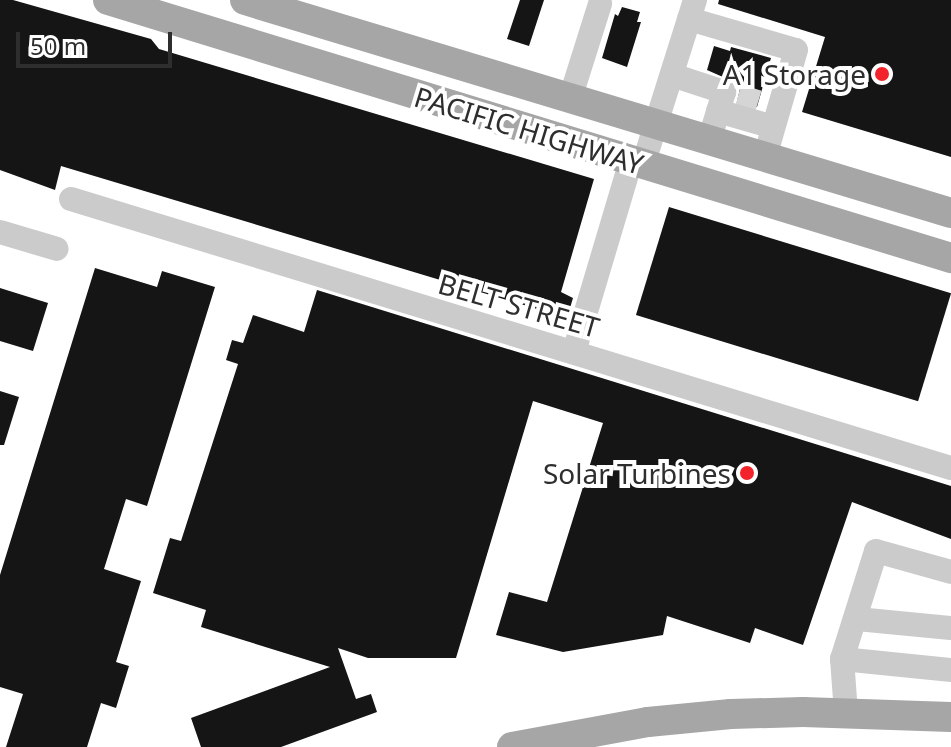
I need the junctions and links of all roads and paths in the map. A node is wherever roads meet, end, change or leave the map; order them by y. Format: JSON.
{"nodes":[{"id":1,"x":108,"y":0,"type":"edge"},
{"id":2,"x":245,"y":0,"type":"edge"},
{"id":3,"x":600,"y":4,"type":"dead end"},
{"id":4,"x":692,"y":9,"type":"edge"},
{"id":5,"x":672,"y":75,"type":"junction"},
{"id":6,"x":570,"y":99,"type":"junction"},
{"id":7,"x":753,"y":104,"type":"junction"},
{"id":8,"x":656,"y":123,"type":"junction"},
{"id":9,"x":709,"y":141,"type":"junction"},
{"id":10,"x":765,"y":157,"type":"junction"},
{"id":11,"x":637,"y":163,"type":"junction"},
{"id":12,"x":71,"y":199,"type":"dead end"},
{"id":13,"x":951,"y":213,"type":"edge"},
{"id":14,"x":0,"y":232,"type":"edge"},
{"id":15,"x":57,"y":249,"type":"dead end"},
{"id":16,"x":951,"y":258,"type":"edge"},
{"id":17,"x":574,"y":352,"type":"junction"},
{"id":18,"x":951,"y":468,"type":"edge"},
{"id":19,"x":951,"y":572,"type":"edge"},
{"id":20,"x":857,"y":619,"type":"junction"},
{"id":21,"x":951,"y":628,"type":"edge"},
{"id":22,"x":842,"y":659,"type":"junction"},
{"id":23,"x":951,"y":670,"type":"edge"},
{"id":24,"x":846,"y":713,"type":"junction"},
{"id":25,"x":951,"y":717,"type":"edge"},
{"id":26,"x":512,"y":747,"type":"edge"}],
"edges":[{"from":1,"to":11,"type":"main road","name":"PACIFIC HIGHWAY"},
{"from":2,"to":6,"type":"main road","name":"PACIFIC HIGHWAY"},
{"from":3,"to":6,"type":"street"},
{"from":4,"to":5,"type":"street"},
{"from":4,"to":7,"type":"street"},
{"from":5,"to":7,"type":"street"},
{"from":5,"to":8,"type":"street"},
{"from":6,"to":8,"type":"main road","name":"PACIFIC HIGHWAY"},
{"from":7,"to":9,"type":"street"},
{"from":7,"to":10,"type":"street"},
{"from":8,"to":9,"type":"main road","name":"PACIFIC HIGHWAY"},
{"from":8,"to":11,"type":"street"},
{"from":9,"to":10,"type":"main road","name":"PACIFIC HIGHWAY"},
{"from":10,"to":13,"type":"main road","name":"PACIFIC HIGHWAY"},
{"from":11,"to":16,"type":"main road","name":"PACIFIC HIGHWAY"},
{"from":11,"to":17,"type":"street"},
{"from":12,"to":17,"type":"street","name":"BELT STREET"},
{"from":14,"to":15,"type":"street"},
{"from":17,"to":18,"type":"street","name":"BELT STREET"},
{"from":19,"to":20,"type":"street"},
{"from":20,"to":21,"type":"street"},
{"from":20,"to":22,"type":"street"},
{"from":22,"to":23,"type":"street"},
{"from":22,"to":24,"type":"street"},
{"from":24,"to":25,"type":"main road"},
{"from":24,"to":26,"type":"main road"}]}
